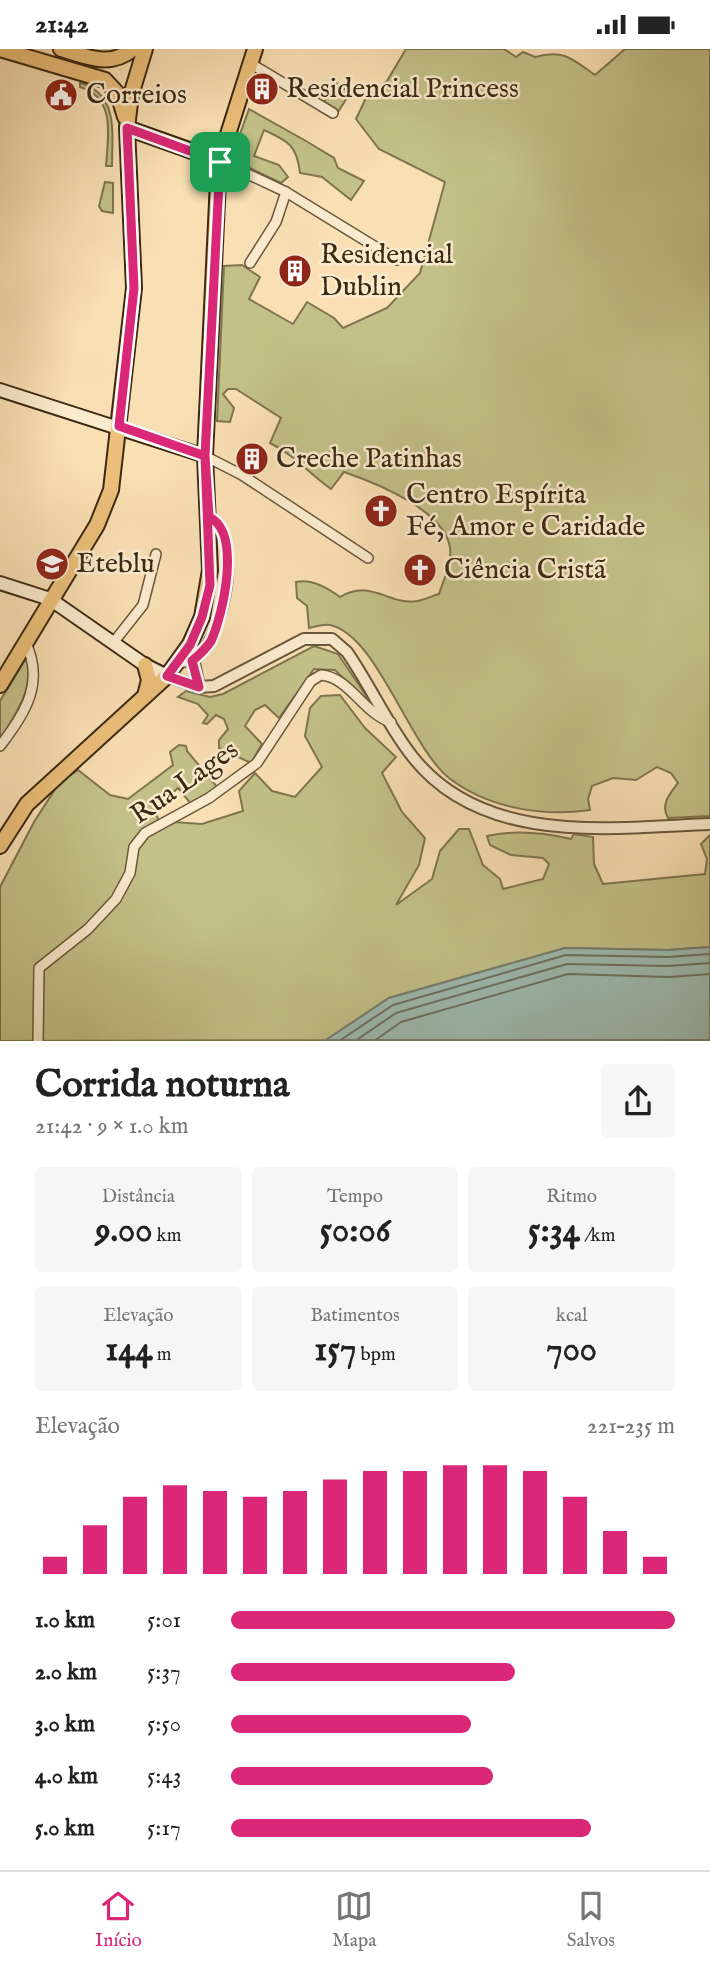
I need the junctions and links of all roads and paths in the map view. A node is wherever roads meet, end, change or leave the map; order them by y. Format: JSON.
{"nodes":[{"id":1,"x":0,"y":49,"type":"edge"},
{"id":2,"x":61,"y":49,"type":"edge"},
{"id":3,"x":133,"y":49,"type":"edge"},
{"id":4,"x":145,"y":49,"type":"edge"},
{"id":5,"x":252,"y":56,"type":"edge"},
{"id":6,"x":112,"y":61,"type":"junction"},
{"id":7,"x":105,"y":81,"type":"junction"},
{"id":8,"x":333,"y":113,"type":"dead end"},
{"id":9,"x":127,"y":128,"type":"junction"},
{"id":10,"x":220,"y":162,"type":"junction"},
{"id":11,"x":286,"y":192,"type":"junction"},
{"id":12,"x":397,"y":260,"type":"dead end"},
{"id":13,"x":250,"y":263,"type":"dead end"},
{"id":14,"x":0,"y":390,"type":"edge"},
{"id":15,"x":119,"y":426,"type":"junction"},
{"id":16,"x":205,"y":456,"type":"junction"},
{"id":17,"x":209,"y":517,"type":"junction"},
{"id":18,"x":156,"y":554,"type":"dead end"},
{"id":19,"x":368,"y":558,"type":"dead end"},
{"id":20,"x":0,"y":583,"type":"edge"},
{"id":21,"x":50,"y":599,"type":"junction"},
{"id":22,"x":69,"y":613,"type":"junction"},
{"id":23,"x":41,"y":614,"type":"junction"},
{"id":24,"x":25,"y":641,"type":"junction"},
{"id":25,"x":113,"y":643,"type":"junction"},
{"id":26,"x":185,"y":662,"type":"junction"},
{"id":27,"x":145,"y":665,"type":"junction"},
{"id":28,"x":167,"y":676,"type":"junction"},
{"id":29,"x":0,"y":685,"type":"edge"},
{"id":30,"x":199,"y":687,"type":"junction"},
{"id":31,"x":145,"y":697,"type":"junction"},
{"id":32,"x":392,"y":722,"type":"junction"},
{"id":33,"x":0,"y":746,"type":"edge"},
{"id":34,"x":710,"y":824,"type":"edge"},
{"id":35,"x":0,"y":846,"type":"edge"},
{"id":36,"x":38,"y":1041,"type":"edge"}],
"edges":[{"from":1,"to":7,"type":"main road"},
{"from":2,"to":6,"type":"main road"},
{"from":3,"to":6,"type":"main road"},
{"from":4,"to":9,"type":"main road"},
{"from":5,"to":8,"type":"street"},
{"from":5,"to":10,"type":"main road"},
{"from":6,"to":7,"type":"main road"},
{"from":7,"to":9,"type":"main road"},
{"from":9,"to":10,"type":"main road"},
{"from":9,"to":15,"type":"main road"},
{"from":10,"to":11,"type":"street"},
{"from":10,"to":16,"type":"main road"},
{"from":11,"to":12,"type":"street"},
{"from":11,"to":13,"type":"street"},
{"from":14,"to":15,"type":"main road"},
{"from":15,"to":16,"type":"main road"},
{"from":15,"to":21,"type":"main road"},
{"from":16,"to":17,"type":"main road"},
{"from":16,"to":19,"type":"street"},
{"from":17,"to":26,"type":"main road"},
{"from":17,"to":26,"type":"street"},
{"from":18,"to":25,"type":"street"},
{"from":20,"to":21,"type":"main road"},
{"from":21,"to":22,"type":"main road"},
{"from":21,"to":23,"type":"main road"},
{"from":22,"to":23,"type":"main road"},
{"from":22,"to":25,"type":"main road"},
{"from":23,"to":24,"type":"main road"},
{"from":24,"to":29,"type":"main road"},
{"from":24,"to":33,"type":"street"},
{"from":25,"to":27,"type":"main road"},
{"from":26,"to":28,"type":"main road"},
{"from":26,"to":30,"type":"street"},
{"from":27,"to":28,"type":"main road"},
{"from":27,"to":31,"type":"main road"},
{"from":28,"to":30,"type":"street"},
{"from":28,"to":31,"type":"main road"},
{"from":30,"to":32,"type":"street"},
{"from":31,"to":35,"type":"main road"},
{"from":32,"to":34,"type":"street"},
{"from":32,"to":36,"type":"street","name":"Rua Lages"}]}
